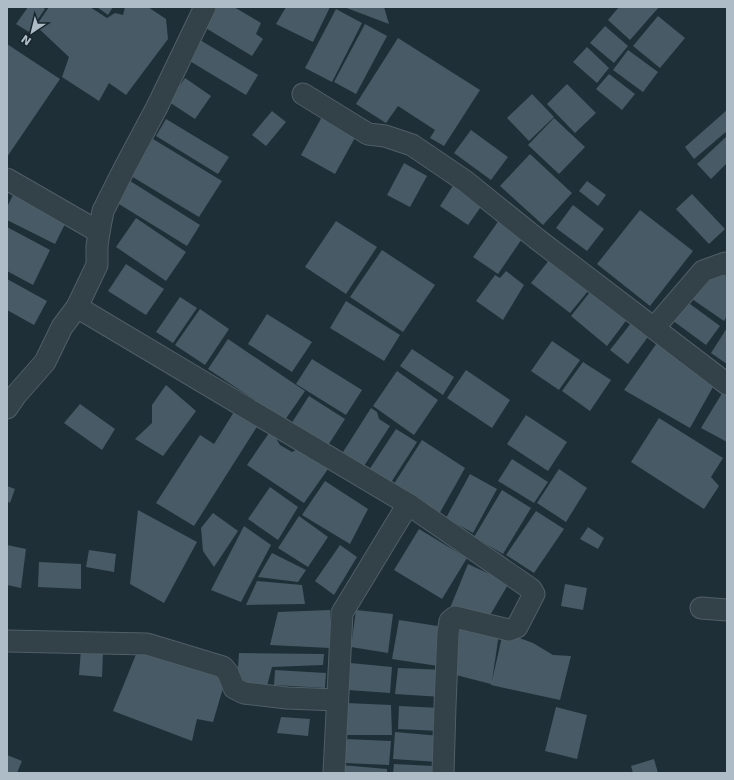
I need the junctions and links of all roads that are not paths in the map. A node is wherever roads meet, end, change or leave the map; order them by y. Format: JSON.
{"nodes":[{"id":1,"x":205,"y":7,"type":"edge"},
{"id":2,"x":303,"y":94,"type":"dead end"},
{"id":3,"x":7,"y":179,"type":"edge"},
{"id":4,"x":99,"y":232,"type":"junction"},
{"id":5,"x":727,"y":265,"type":"edge"},
{"id":6,"x":77,"y":307,"type":"junction"},
{"id":7,"x":654,"y":328,"type":"junction"},
{"id":8,"x":727,"y":384,"type":"edge"},
{"id":9,"x":10,"y":398,"type":"edge"},
{"id":10,"x":408,"y":504,"type":"junction"},
{"id":11,"x":701,"y":608,"type":"dead end"},
{"id":12,"x":727,"y":610,"type":"edge"},
{"id":13,"x":7,"y":641,"type":"edge"},
{"id":14,"x":338,"y":700,"type":"junction"},
{"id":15,"x":334,"y":773,"type":"edge"},
{"id":16,"x":443,"y":773,"type":"edge"}],
"edges":[{"from":1,"to":4,"type":"street"},
{"from":2,"to":7,"type":"street"},
{"from":3,"to":4,"type":"street"},
{"from":4,"to":6,"type":"street"},
{"from":5,"to":7,"type":"street"},
{"from":6,"to":9,"type":"street"},
{"from":6,"to":10,"type":"street"},
{"from":7,"to":8,"type":"street"},
{"from":10,"to":14,"type":"street"},
{"from":10,"to":16,"type":"street"},
{"from":11,"to":12,"type":"street"},
{"from":13,"to":14,"type":"street"},
{"from":14,"to":15,"type":"street"}]}
